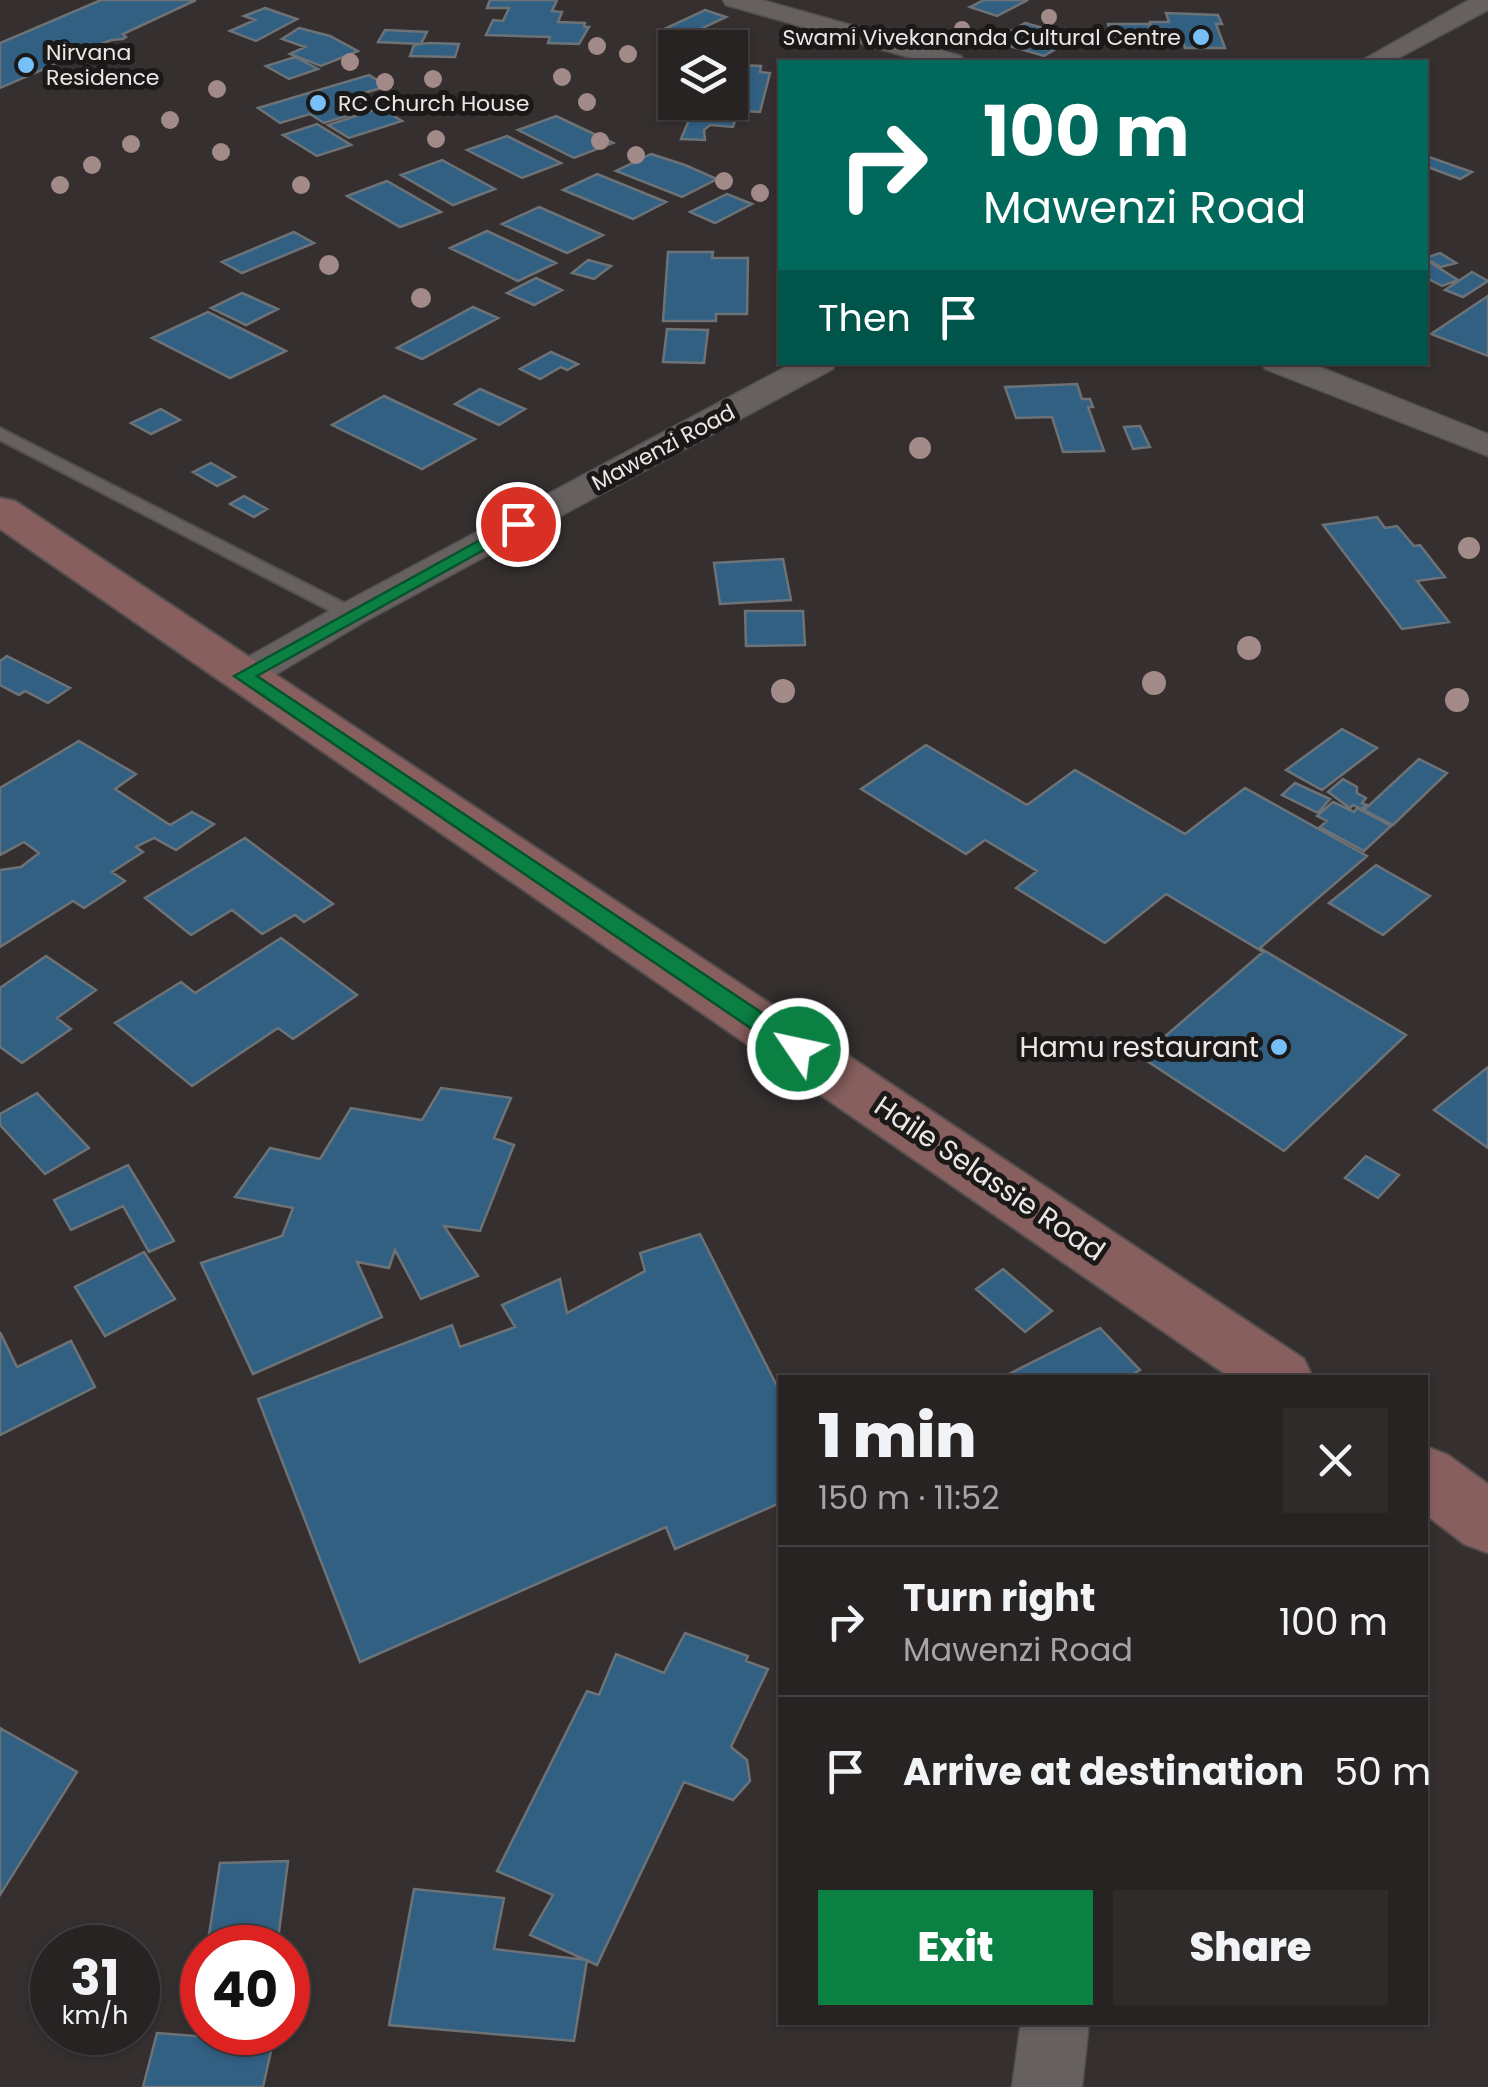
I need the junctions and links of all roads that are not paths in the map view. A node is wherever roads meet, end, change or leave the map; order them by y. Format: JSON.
{"nodes":[{"id":1,"x":735,"y":0,"type":"edge"},
{"id":2,"x":1488,"y":0,"type":"edge"},
{"id":3,"x":945,"y":60,"type":"edge"},
{"id":4,"x":1376,"y":60,"type":"edge"},
{"id":5,"x":814,"y":365,"type":"edge"},
{"id":6,"x":1285,"y":365,"type":"edge"},
{"id":7,"x":0,"y":432,"type":"edge"},
{"id":8,"x":1488,"y":446,"type":"edge"},
{"id":9,"x":0,"y":510,"type":"edge"},
{"id":10,"x":350,"y":614,"type":"junction"},
{"id":11,"x":244,"y":676,"type":"junction"},
{"id":12,"x":1278,"y":1375,"type":"edge"},
{"id":13,"x":1055,"y":2025,"type":"edge"},
{"id":14,"x":1047,"y":2087,"type":"edge"}],
"edges":[{"from":1,"to":3,"type":"street"},
{"from":2,"to":4,"type":"street"},
{"from":5,"to":10,"type":"street","name":"Mawenzi Road"},
{"from":6,"to":8,"type":"street"},
{"from":7,"to":10,"type":"lane"},
{"from":9,"to":11,"type":"street","name":"Haile Selassie Road"},
{"from":10,"to":11,"type":"street","name":"Mawenzi Road"},
{"from":11,"to":12,"type":"street","name":"Haile Selassie Road"},
{"from":13,"to":14,"type":"street"}]}
